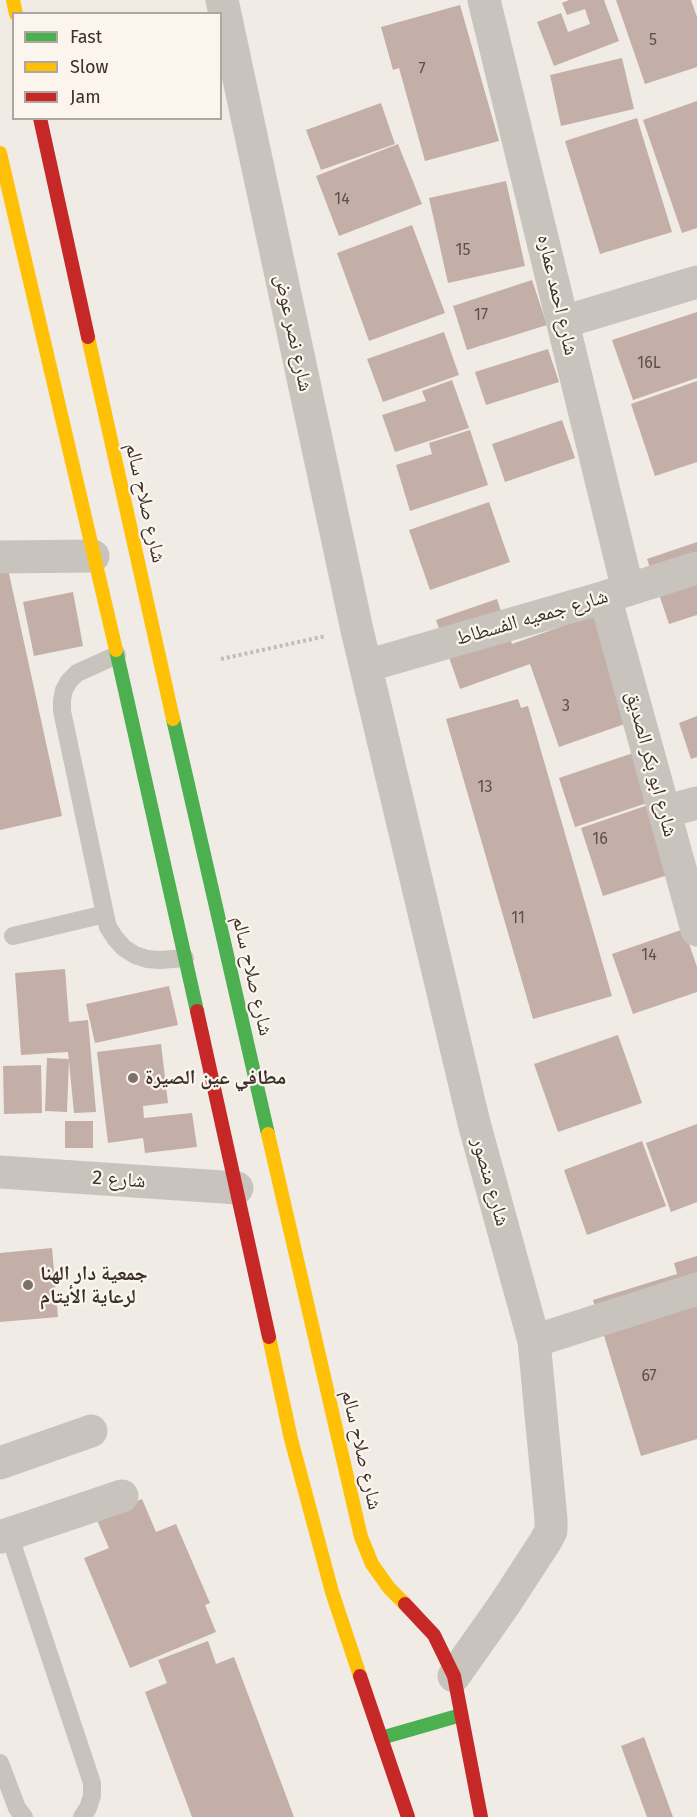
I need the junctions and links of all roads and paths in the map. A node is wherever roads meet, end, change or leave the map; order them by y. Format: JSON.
{"nodes":[{"id":1,"x":222,"y":0,"type":"edge"},
{"id":2,"x":484,"y":0,"type":"edge"},
{"id":3,"x":40,"y":120,"type":"edge"},
{"id":4,"x":0,"y":153,"type":"edge"},
{"id":5,"x":697,"y":282,"type":"edge"},
{"id":6,"x":563,"y":322,"type":"junction"},
{"id":7,"x":93,"y":556,"type":"junction"},
{"id":8,"x":0,"y":557,"type":"edge"},
{"id":9,"x":697,"y":568,"type":"edge"},
{"id":10,"x":617,"y":594,"type":"junction"},
{"id":11,"x":357,"y":630,"type":"junction"},
{"id":12,"x":117,"y":655,"type":"junction"},
{"id":13,"x":221,"y":659,"type":"dead end"},
{"id":14,"x":366,"y":666,"type":"junction"},
{"id":15,"x":697,"y":803,"type":"edge"},
{"id":16,"x":664,"y":812,"type":"junction"},
{"id":17,"x":105,"y":914,"type":"junction"},
{"id":18,"x":697,"y":930,"type":"edge"},
{"id":19,"x":13,"y":936,"type":"dead end"},
{"id":20,"x":185,"y":958,"type":"junction"},
{"id":21,"x":0,"y":1172,"type":"edge"},
{"id":22,"x":237,"y":1188,"type":"junction"},
{"id":23,"x":697,"y":1289,"type":"edge"},
{"id":24,"x":534,"y":1341,"type":"junction"},
{"id":25,"x":91,"y":1431,"type":"dead end"},
{"id":26,"x":0,"y":1463,"type":"edge"},
{"id":27,"x":122,"y":1496,"type":"dead end"},
{"id":28,"x":4,"y":1535,"type":"edge"},
{"id":29,"x":454,"y":1676,"type":"junction"},
{"id":30,"x":461,"y":1715,"type":"junction"},
{"id":31,"x":381,"y":1738,"type":"junction"},
{"id":32,"x":0,"y":1763,"type":"edge"},
{"id":33,"x":24,"y":1817,"type":"edge"},
{"id":34,"x":82,"y":1817,"type":"edge"},
{"id":35,"x":408,"y":1817,"type":"edge"},
{"id":36,"x":481,"y":1817,"type":"edge"}],
"edges":[{"from":1,"to":11,"type":"street","name":"شارع نصر عوض"},
{"from":2,"to":6,"type":"street","name":"شارع احمد عماره"},
{"from":3,"to":29,"type":"highway","name":"شارع صلاح سالم"},
{"from":4,"to":7,"type":"highway"},
{"from":5,"to":6,"type":"street"},
{"from":6,"to":10,"type":"street","name":"شارع احمد عماره"},
{"from":7,"to":8,"type":"street"},
{"from":7,"to":12,"type":"highway"},
{"from":9,"to":10,"type":"street","name":"شارع جمعيه الفسطاط"},
{"from":10,"to":14,"type":"street","name":"شارع جمعيه الفسطاط"},
{"from":10,"to":16,"type":"street","name":"شارع ابو بكر الصديق"},
{"from":11,"to":13,"type":"path"},
{"from":11,"to":14,"type":"street","name":"شارع نصر عوض"},
{"from":12,"to":17,"type":"lane"},
{"from":12,"to":20,"type":"highway"},
{"from":14,"to":24,"type":"street","name":"شارع منصور"},
{"from":15,"to":16,"type":"street"},
{"from":16,"to":18,"type":"street","name":"شارع ابو بكر الصديق"},
{"from":17,"to":19,"type":"lane"},
{"from":17,"to":20,"type":"lane"},
{"from":20,"to":22,"type":"highway"},
{"from":21,"to":22,"type":"street","name":"شارع 2"},
{"from":22,"to":31,"type":"highway"},
{"from":23,"to":24,"type":"street"},
{"from":24,"to":29,"type":"street","name":"شارع منصور"},
{"from":25,"to":26,"type":"street"},
{"from":27,"to":28,"type":"street"},
{"from":28,"to":34,"type":"lane"},
{"from":29,"to":30,"type":"highway","name":"شارع صلاح سالم"},
{"from":30,"to":31,"type":"highway"},
{"from":30,"to":36,"type":"highway","name":"شارع صلاح سالم"},
{"from":31,"to":35,"type":"highway"},
{"from":32,"to":33,"type":"lane"}]}
